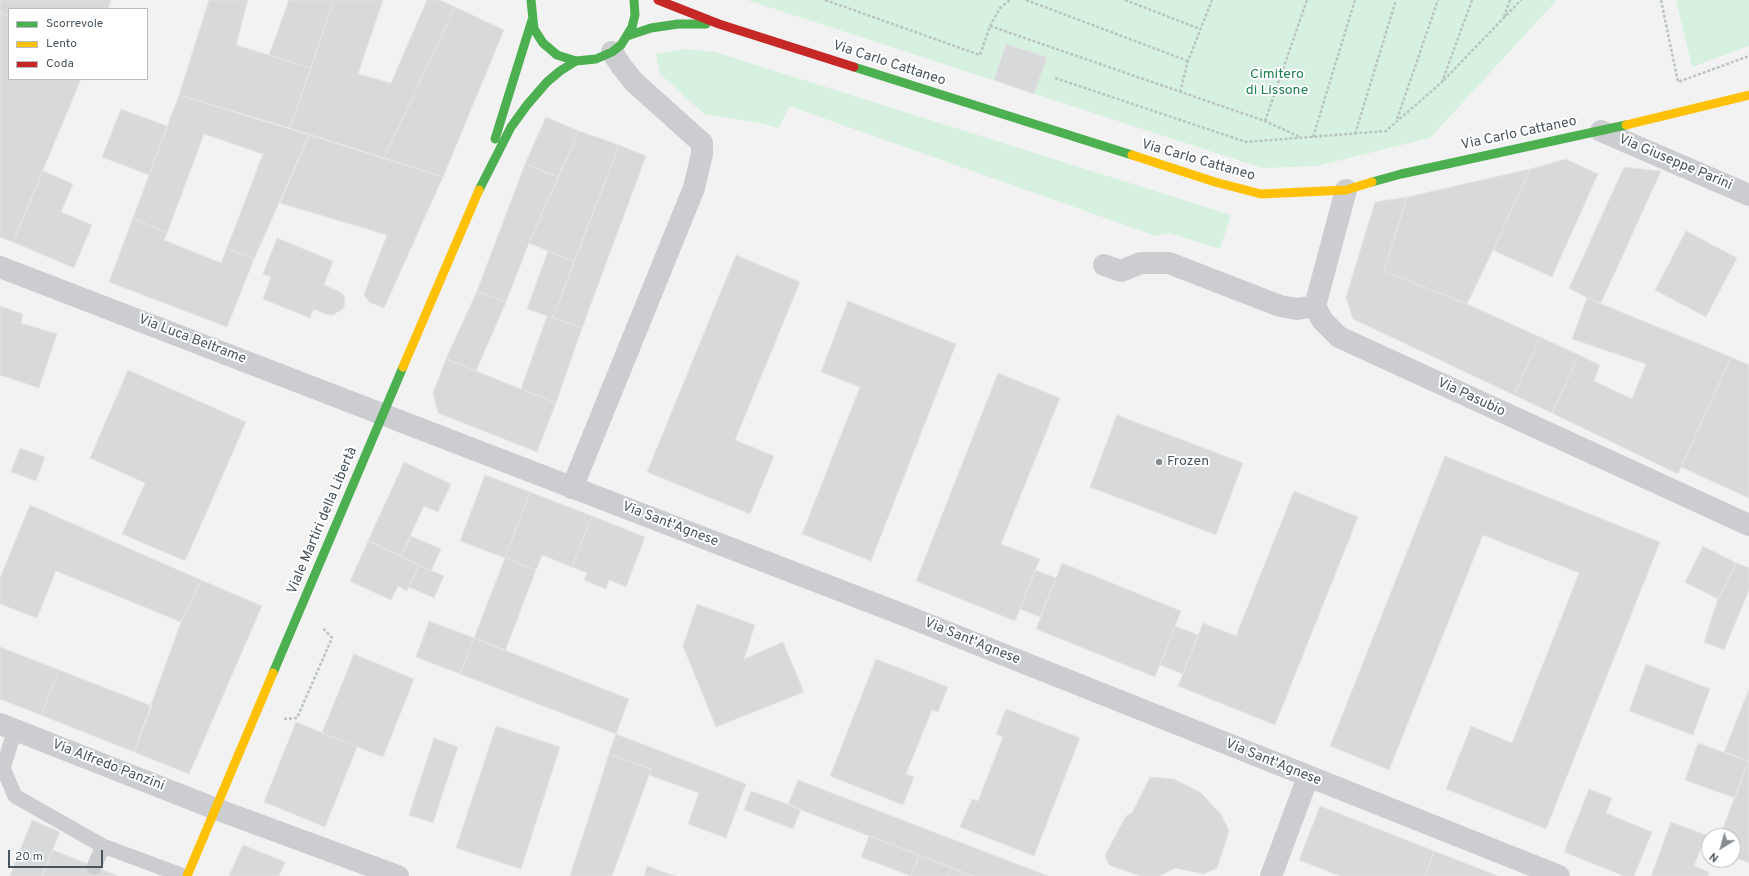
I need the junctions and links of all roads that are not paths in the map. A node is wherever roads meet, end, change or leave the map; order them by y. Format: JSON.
{"nodes":[{"id":1,"x":531,"y":0,"type":"edge"},
{"id":2,"x":634,"y":0,"type":"edge"},
{"id":3,"x":658,"y":0,"type":"edge"},
{"id":4,"x":532,"y":20,"type":"junction"},
{"id":5,"x":719,"y":24,"type":"junction"},
{"id":6,"x":627,"y":36,"type":"junction"},
{"id":7,"x":612,"y":52,"type":"junction"},
{"id":8,"x":576,"y":61,"type":"junction"},
{"id":9,"x":1749,"y":95,"type":"edge"},
{"id":10,"x":1601,"y":130,"type":"junction"},
{"id":11,"x":484,"y":177,"type":"junction"},
{"id":12,"x":1346,"y":190,"type":"junction"},
{"id":13,"x":1749,"y":195,"type":"edge"},
{"id":14,"x":1104,"y":266,"type":"dead end"},
{"id":15,"x":0,"y":267,"type":"edge"},
{"id":16,"x":1315,"y":306,"type":"junction"},
{"id":17,"x":384,"y":414,"type":"junction"},
{"id":18,"x":572,"y":488,"type":"junction"},
{"id":19,"x":1749,"y":525,"type":"edge"},
{"id":20,"x":7,"y":727,"type":"edge"},
{"id":21,"x":1308,"y":777,"type":"junction"},
{"id":22,"x":216,"y":809,"type":"junction"},
{"id":23,"x":103,"y":846,"type":"junction"},
{"id":24,"x":94,"y":866,"type":"dead end"},
{"id":25,"x":186,"y":876,"type":"edge"},
{"id":26,"x":398,"y":876,"type":"edge"},
{"id":27,"x":1270,"y":876,"type":"edge"},
{"id":28,"x":1558,"y":876,"type":"edge"}],
"edges":[{"from":1,"to":4,"type":"street"},
{"from":2,"to":6,"type":"street"},
{"from":3,"to":5,"type":"street","name":"Via Carlo Cattaneo"},
{"from":4,"to":8,"type":"street"},
{"from":4,"to":11,"type":"street","name":"Viale Martiri della Libertà"},
{"from":5,"to":6,"type":"street","name":"Via Carlo Cattaneo"},
{"from":5,"to":12,"type":"street","name":"Via Carlo Cattaneo"},
{"from":6,"to":7,"type":"street"},
{"from":7,"to":8,"type":"street"},
{"from":7,"to":18,"type":"street"},
{"from":8,"to":11,"type":"street","name":"Viale Martiri della Libertà"},
{"from":9,"to":10,"type":"street","name":"Via Carlo Cattaneo"},
{"from":10,"to":12,"type":"street","name":"Via Carlo Cattaneo"},
{"from":10,"to":13,"type":"street","name":"Via Giuseppe Parini"},
{"from":11,"to":17,"type":"street","name":"Viale Martiri della Libertà"},
{"from":12,"to":16,"type":"street"},
{"from":14,"to":16,"type":"street"},
{"from":15,"to":17,"type":"street","name":"Via Luca Beltrame"},
{"from":16,"to":19,"type":"street","name":"Via Pasubio"},
{"from":17,"to":18,"type":"street","name":"Via Sant'Agnese"},
{"from":17,"to":22,"type":"street","name":"Viale Martiri della Libertà"},
{"from":18,"to":21,"type":"street","name":"Via Sant'Agnese"},
{"from":20,"to":22,"type":"street","name":"Via Alfredo Panzini"},
{"from":20,"to":23,"type":"lane"},
{"from":21,"to":27,"type":"street"},
{"from":21,"to":28,"type":"street","name":"Via Sant'Agnese"},
{"from":22,"to":25,"type":"street","name":"Viale Martiri della Libertà"},
{"from":22,"to":26,"type":"street","name":"Via Alfredo Panzini"},
{"from":23,"to":24,"type":"lane"},
{"from":23,"to":25,"type":"lane"}]}
